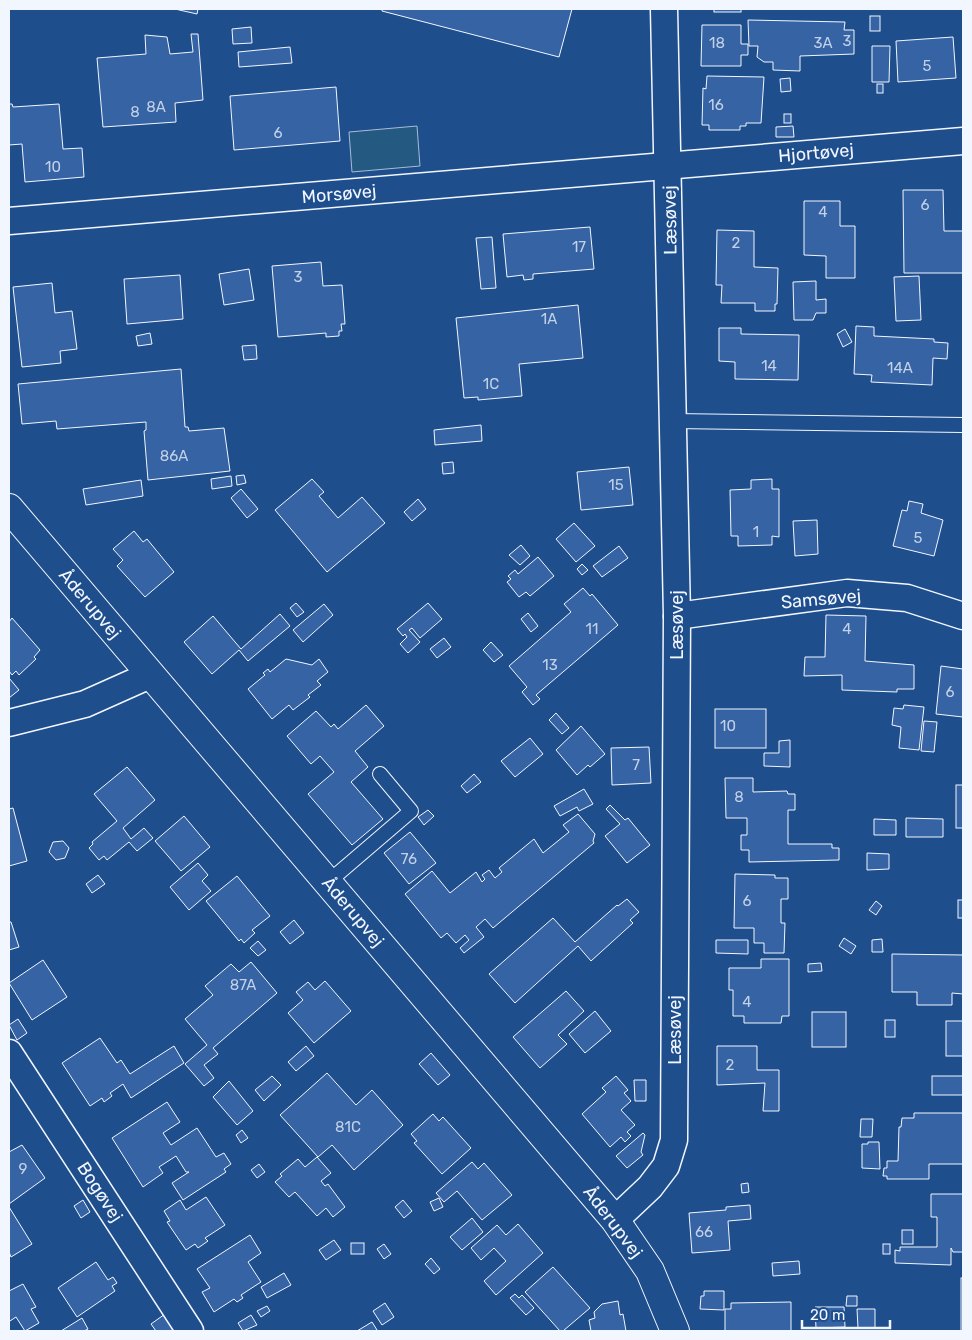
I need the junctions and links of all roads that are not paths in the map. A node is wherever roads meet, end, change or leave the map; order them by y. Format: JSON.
{"nodes":[{"id":1,"x":664,"y":9,"type":"edge"},
{"id":2,"x":963,"y":141,"type":"edge"},
{"id":3,"x":669,"y":166,"type":"junction"},
{"id":4,"x":9,"y":221,"type":"edge"},
{"id":5,"x":674,"y":421,"type":"junction"},
{"id":6,"x":963,"y":425,"type":"edge"},
{"id":7,"x":9,"y":508,"type":"edge"},
{"id":8,"x":677,"y":616,"type":"junction"},
{"id":9,"x":963,"y":616,"type":"edge"},
{"id":10,"x":150,"y":675,"type":"junction"},
{"id":11,"x":9,"y":724,"type":"edge"},
{"id":12,"x":380,"y":774,"type":"dead end"},
{"id":13,"x":327,"y":883,"type":"junction"},
{"id":14,"x":9,"y":1053,"type":"edge"},
{"id":15,"x":615,"y":1220,"type":"junction"},
{"id":16,"x":190,"y":1331,"type":"edge"},
{"id":17,"x":674,"y":1331,"type":"edge"}],
"edges":[{"from":1,"to":3,"type":"street","name":"Læsøvej"},
{"from":2,"to":3,"type":"street","name":"Hjortøvej"},
{"from":3,"to":4,"type":"street","name":"Morsøvej"},
{"from":3,"to":5,"type":"street","name":"Læsøvej"},
{"from":5,"to":6,"type":"lane"},
{"from":5,"to":8,"type":"street","name":"Læsøvej"},
{"from":7,"to":10,"type":"street","name":"Åderupvej"},
{"from":8,"to":9,"type":"street","name":"Samsøvej"},
{"from":8,"to":15,"type":"street","name":"Læsøvej"},
{"from":10,"to":11,"type":"street"},
{"from":10,"to":13,"type":"street","name":"Åderupvej"},
{"from":12,"to":13,"type":"lane"},
{"from":13,"to":15,"type":"street","name":"Åderupvej"},
{"from":14,"to":16,"type":"street","name":"Bogøvej"},
{"from":15,"to":17,"type":"street","name":"Åderupvej"}]}
